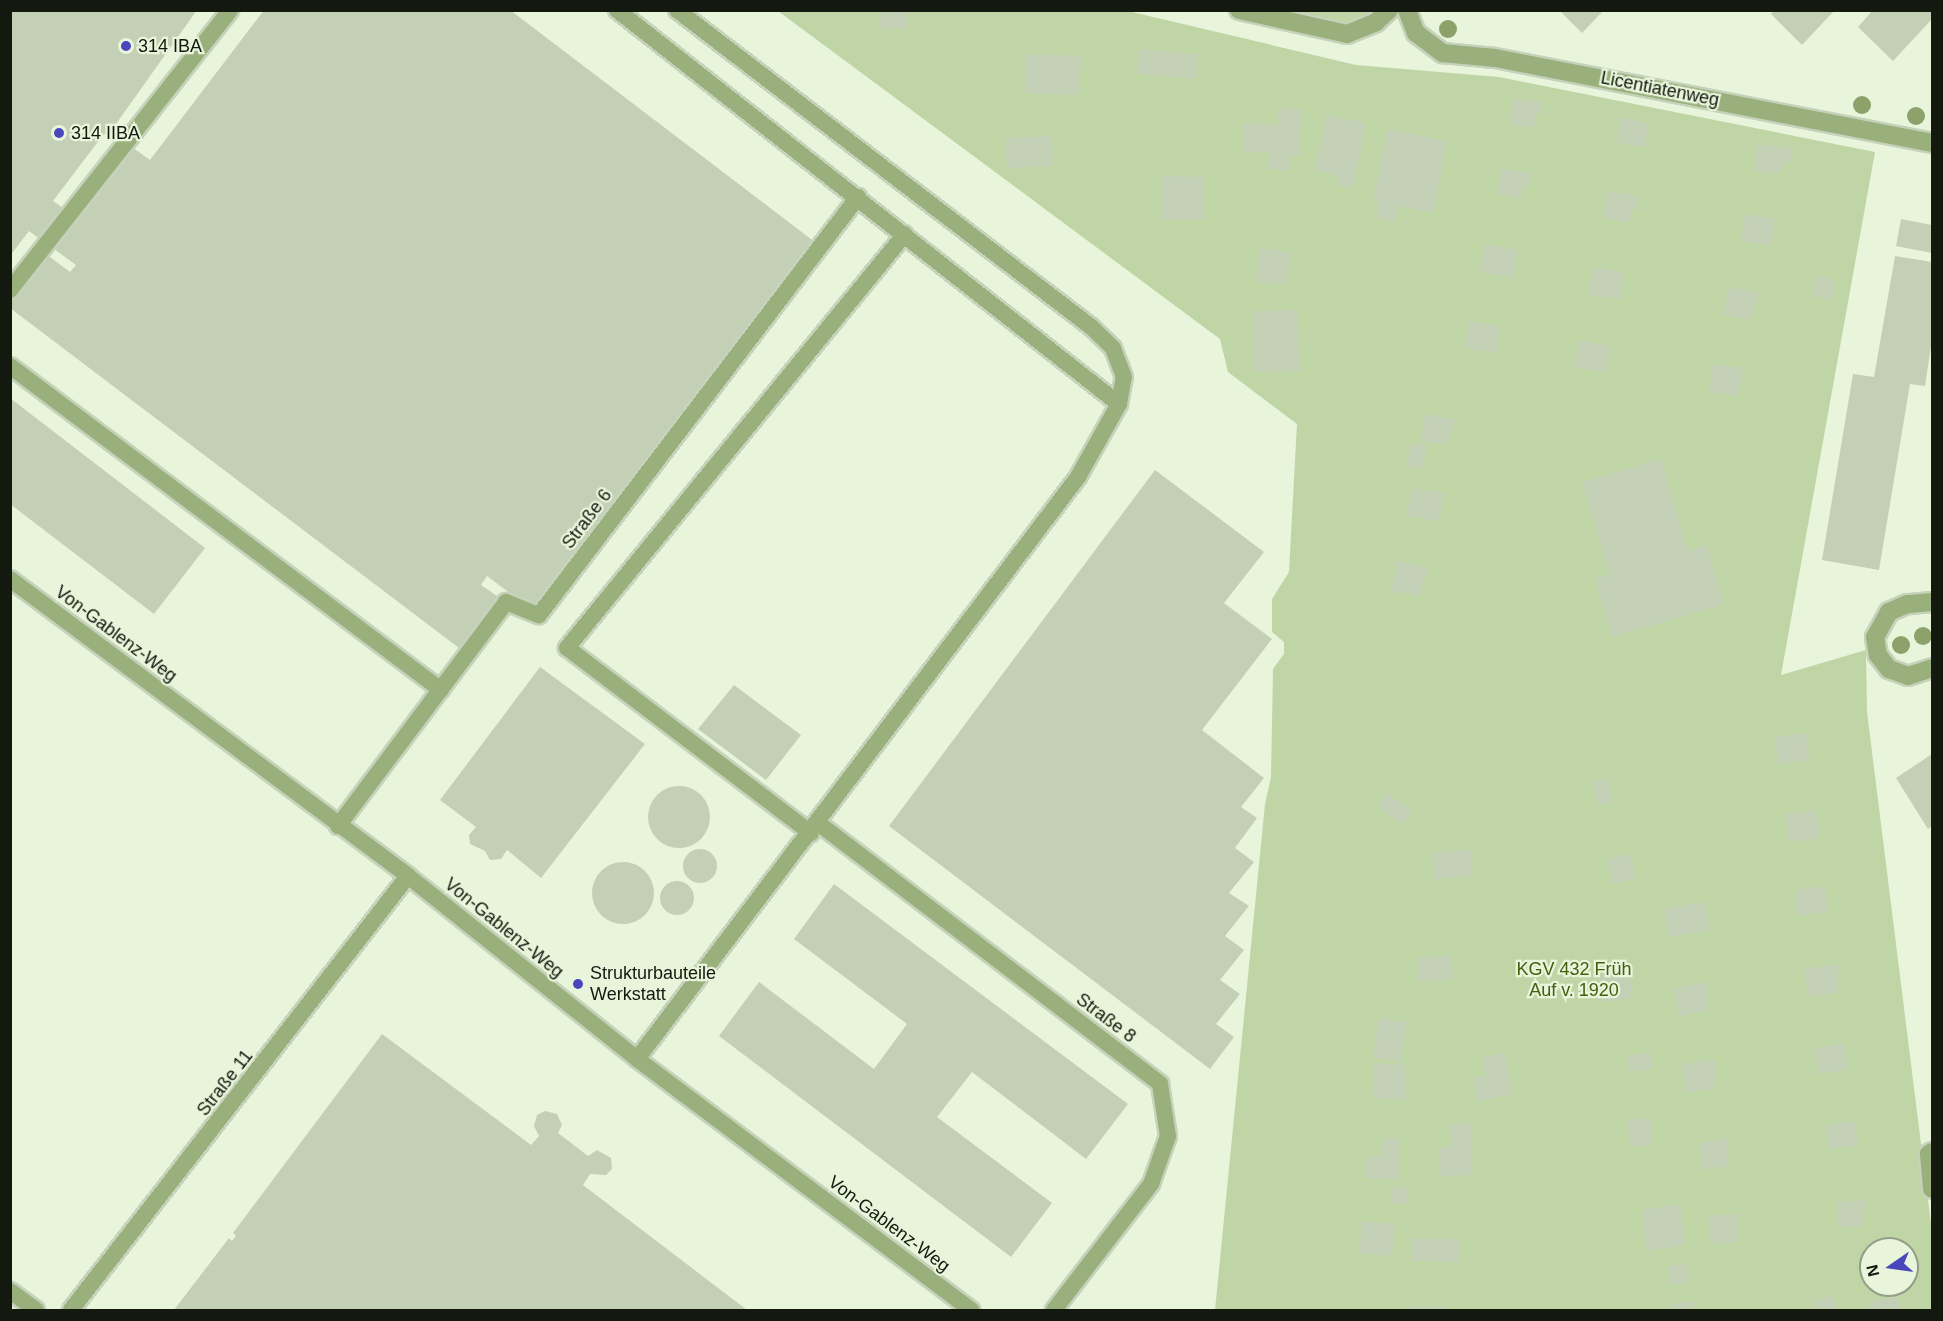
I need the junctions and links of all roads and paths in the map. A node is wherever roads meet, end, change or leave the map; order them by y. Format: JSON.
{"nodes":[{"id":1,"x":230,"y":10,"type":"edge"},
{"id":2,"x":617,"y":10,"type":"edge"},
{"id":3,"x":677,"y":10,"type":"edge"},
{"id":4,"x":1239,"y":10,"type":"edge"},
{"id":5,"x":1389,"y":10,"type":"edge"},
{"id":6,"x":1407,"y":10,"type":"edge"},
{"id":7,"x":1932,"y":143,"type":"edge"},
{"id":8,"x":858,"y":196,"type":"junction"},
{"id":9,"x":905,"y":234,"type":"junction"},
{"id":10,"x":10,"y":290,"type":"edge"},
{"id":11,"x":10,"y":366,"type":"edge"},
{"id":12,"x":1119,"y":404,"type":"junction"},
{"id":13,"x":10,"y":579,"type":"edge"},
{"id":14,"x":1932,"y":602,"type":"edge"},
{"id":15,"x":1932,"y":668,"type":"edge"},
{"id":16,"x":441,"y":690,"type":"junction"},
{"id":17,"x":338,"y":826,"type":"junction"},
{"id":18,"x":815,"y":828,"type":"junction"},
{"id":19,"x":408,"y":876,"type":"junction"},
{"id":20,"x":637,"y":1059,"type":"junction"},
{"id":21,"x":1932,"y":1152,"type":"edge"},
{"id":22,"x":1932,"y":1189,"type":"edge"},
{"id":23,"x":10,"y":1291,"type":"edge"},
{"id":24,"x":36,"y":1311,"type":"edge"},
{"id":25,"x":71,"y":1311,"type":"edge"},
{"id":26,"x":971,"y":1311,"type":"edge"},
{"id":27,"x":1054,"y":1311,"type":"edge"}],
"edges":[{"from":1,"to":10,"type":"lane"},
{"from":2,"to":8,"type":"lane"},
{"from":3,"to":12,"type":"lane"},
{"from":4,"to":5,"type":"street"},
{"from":6,"to":7,"type":"street","name":"Licentiatenweg"},
{"from":8,"to":9,"type":"lane"},
{"from":8,"to":16,"type":"lane","name":"Straße 6"},
{"from":9,"to":12,"type":"lane"},
{"from":9,"to":18,"type":"lane","name":"Straße 8"},
{"from":11,"to":16,"type":"lane"},
{"from":12,"to":18,"type":"lane"},
{"from":13,"to":17,"type":"lane","name":"Von-Gablenz-Weg"},
{"from":14,"to":15,"type":"street"},
{"from":16,"to":17,"type":"lane","name":"Straße 6"},
{"from":17,"to":19,"type":"lane","name":"Von-Gablenz-Weg"},
{"from":18,"to":20,"type":"lane"},
{"from":18,"to":27,"type":"lane","name":"Straße 8"},
{"from":19,"to":20,"type":"lane","name":"Von-Gablenz-Weg"},
{"from":19,"to":25,"type":"lane","name":"Straße 11"},
{"from":20,"to":26,"type":"lane","name":"Von-Gablenz-Weg"},
{"from":21,"to":22,"type":"street"},
{"from":23,"to":24,"type":"lane"}]}
